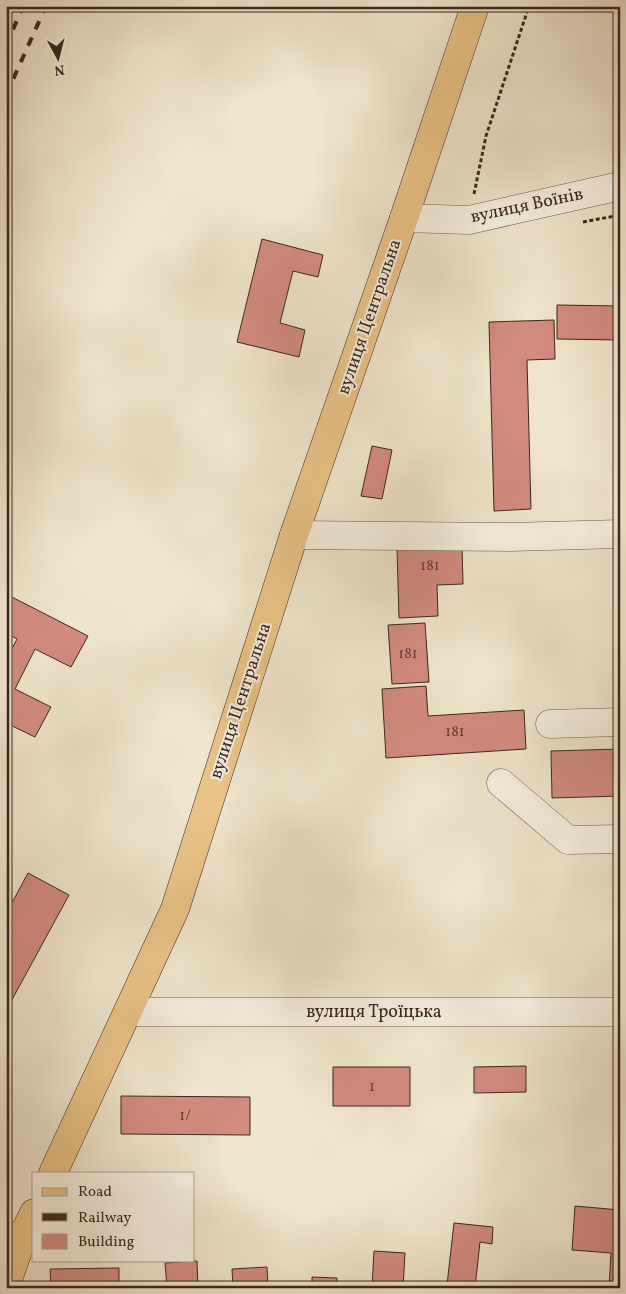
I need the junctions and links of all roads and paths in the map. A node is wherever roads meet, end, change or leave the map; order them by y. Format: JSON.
{"nodes":[{"id":1,"x":475,"y":6,"type":"edge"},
{"id":2,"x":529,"y":6,"type":"edge"},
{"id":3,"x":620,"y":186,"type":"edge"},
{"id":4,"x":404,"y":218,"type":"junction"},
{"id":5,"x":469,"y":220,"type":"junction"},
{"id":6,"x":620,"y":534,"type":"edge"},
{"id":7,"x":294,"y":535,"type":"junction"},
{"id":8,"x":620,"y":722,"type":"edge"},
{"id":9,"x":550,"y":724,"type":"dead end"},
{"id":10,"x":501,"y":783,"type":"dead end"},
{"id":11,"x":620,"y":839,"type":"edge"},
{"id":12,"x":128,"y":1012,"type":"junction"},
{"id":13,"x":620,"y":1012,"type":"edge"},
{"id":14,"x":53,"y":1172,"type":"edge"},
{"id":15,"x":32,"y":1217,"type":"edge"},
{"id":16,"x":6,"y":1285,"type":"edge"}],
"edges":[{"from":1,"to":4,"type":"main road","name":"вулиця Центральна"},
{"from":2,"to":5,"type":"path"},
{"from":3,"to":5,"type":"street","name":"вулиця Воїнів"},
{"from":4,"to":5,"type":"street","name":"вулиця Воїнів"},
{"from":4,"to":7,"type":"main road","name":"вулиця Центральна"},
{"from":6,"to":7,"type":"street"},
{"from":7,"to":12,"type":"main road","name":"вулиця Центральна"},
{"from":8,"to":9,"type":"street"},
{"from":10,"to":11,"type":"street"},
{"from":12,"to":13,"type":"street","name":"вулиця Троїцька"},
{"from":12,"to":14,"type":"main road","name":"вулиця Центральна"},
{"from":15,"to":16,"type":"main road"}]}
